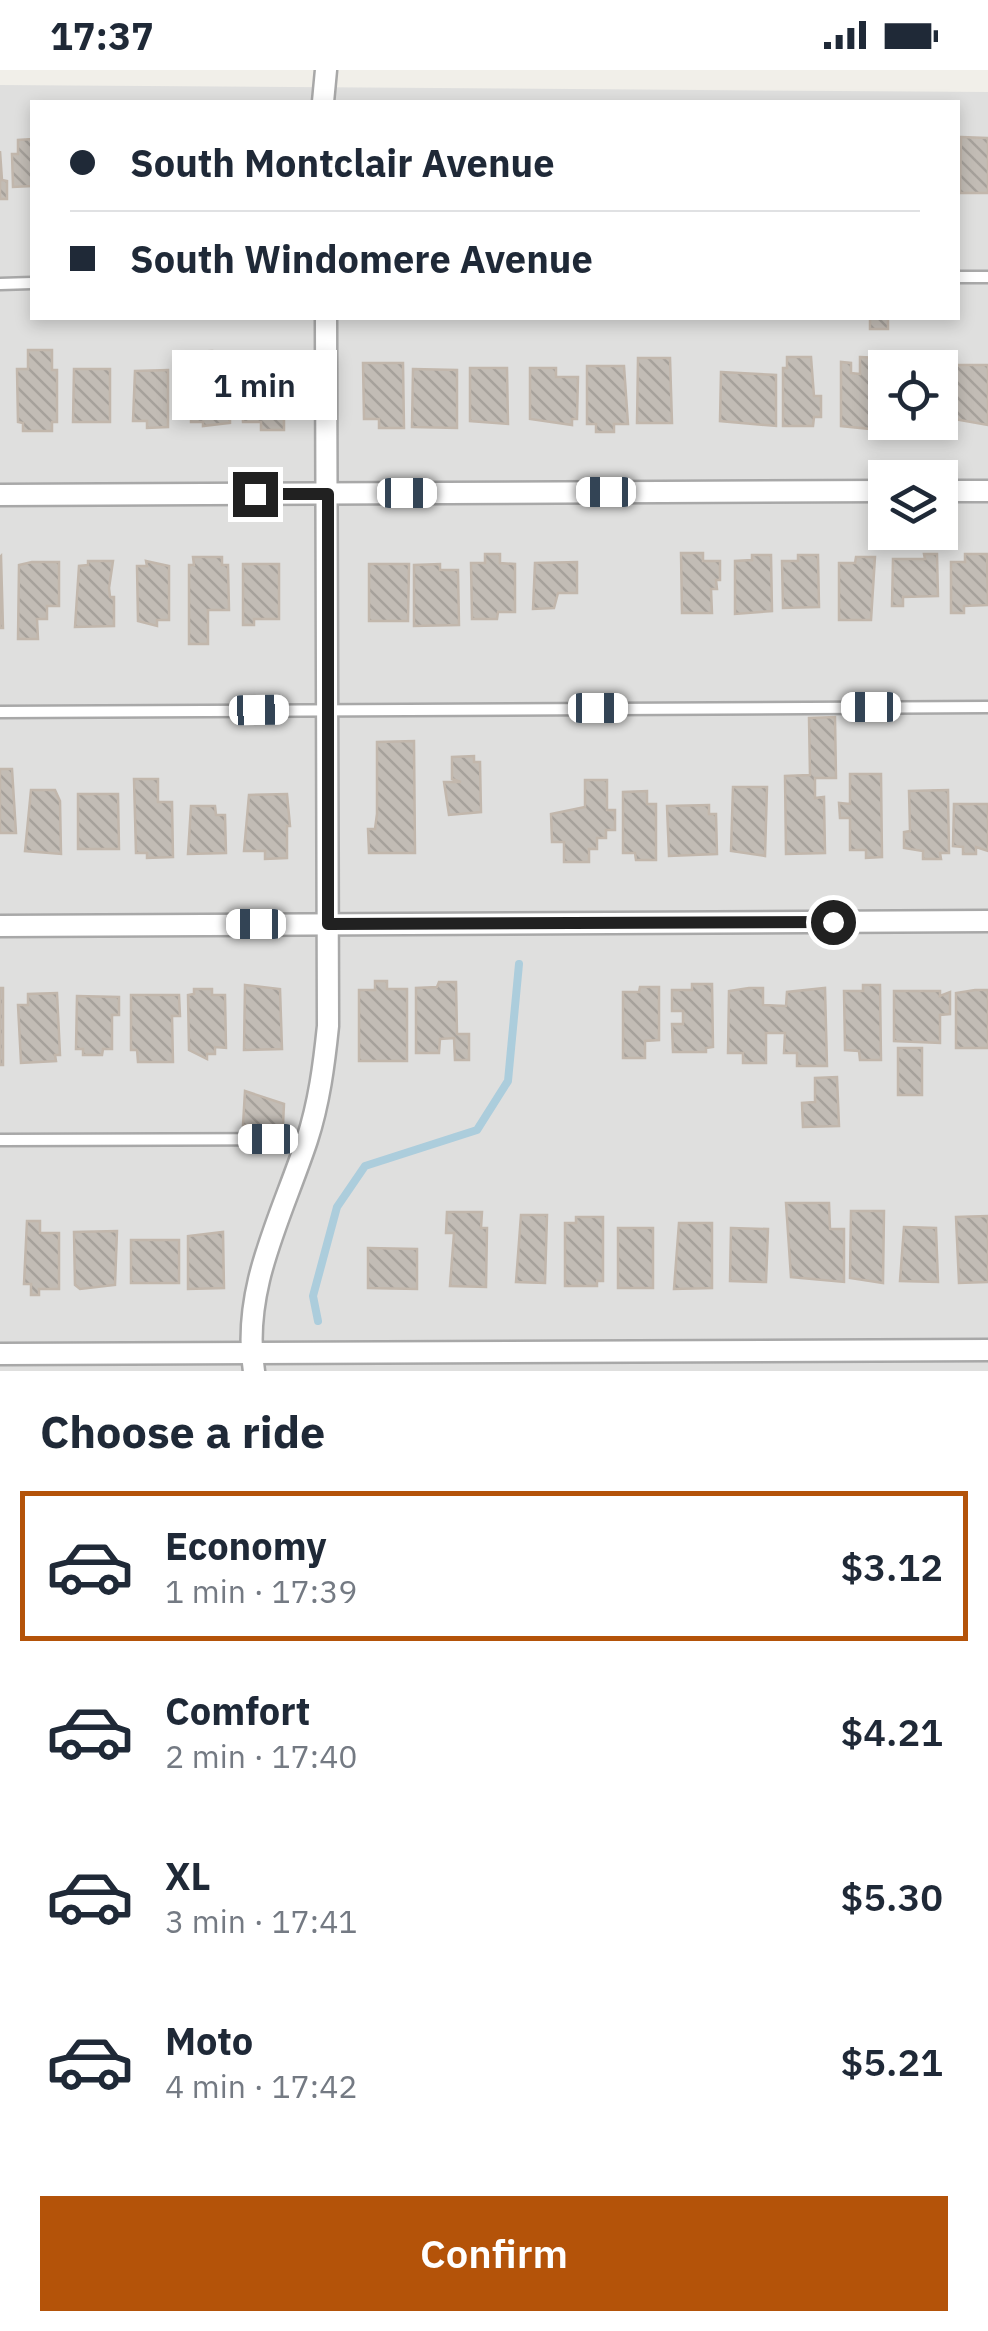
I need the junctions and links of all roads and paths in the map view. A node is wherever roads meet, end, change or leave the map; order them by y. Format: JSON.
{"nodes":[{"id":1,"x":326,"y":70,"type":"edge"},
{"id":2,"x":324,"y":100,"type":"edge"},
{"id":3,"x":988,"y":277,"type":"edge"},
{"id":4,"x":960,"y":278,"type":"edge"},
{"id":5,"x":0,"y":284,"type":"edge"},
{"id":6,"x":30,"y":284,"type":"edge"},
{"id":7,"x":326,"y":320,"type":"edge"},
{"id":8,"x":988,"y":490,"type":"edge"},
{"id":9,"x":868,"y":491,"type":"edge"},
{"id":10,"x":958,"y":491,"type":"edge"},
{"id":11,"x":328,"y":494,"type":"junction"},
{"id":12,"x":0,"y":495,"type":"edge"},
{"id":13,"x":988,"y":707,"type":"edge"},
{"id":14,"x":326,"y":709,"type":"junction"},
{"id":15,"x":0,"y":712,"type":"edge"},
{"id":16,"x":988,"y":921,"type":"edge"},
{"id":17,"x":328,"y":924,"type":"junction"},
{"id":18,"x":0,"y":926,"type":"edge"},
{"id":19,"x":307,"y":1139,"type":"junction"},
{"id":20,"x":0,"y":1140,"type":"edge"},
{"id":21,"x":988,"y":1350,"type":"edge"},
{"id":22,"x":0,"y":1354,"type":"edge"},
{"id":23,"x":253,"y":1362,"type":"edge"}],
"edges":[{"from":1,"to":2,"type":"street"},
{"from":3,"to":4,"type":"lane"},
{"from":5,"to":6,"type":"lane"},
{"from":7,"to":11,"type":"street"},
{"from":8,"to":10,"type":"street"},
{"from":9,"to":11,"type":"street"},
{"from":11,"to":12,"type":"street"},
{"from":11,"to":14,"type":"street"},
{"from":13,"to":14,"type":"lane"},
{"from":14,"to":15,"type":"lane"},
{"from":14,"to":17,"type":"street"},
{"from":16,"to":17,"type":"street"},
{"from":17,"to":18,"type":"street"},
{"from":17,"to":19,"type":"street"},
{"from":19,"to":20,"type":"lane"},
{"from":19,"to":23,"type":"street"},
{"from":21,"to":23,"type":"street"},
{"from":22,"to":23,"type":"street"}]}
